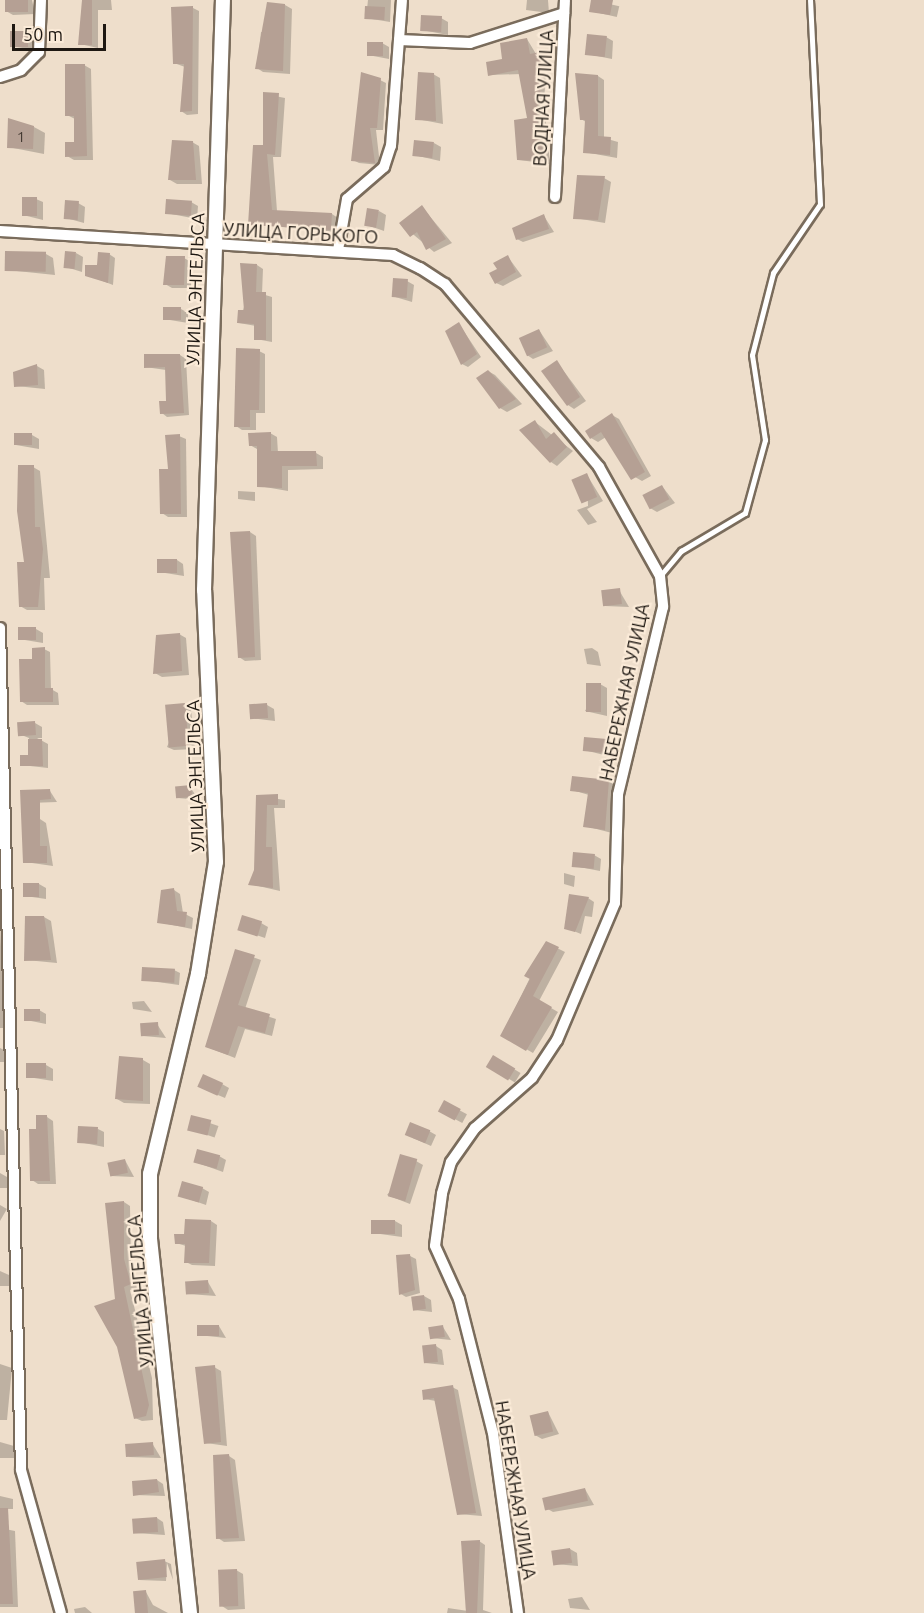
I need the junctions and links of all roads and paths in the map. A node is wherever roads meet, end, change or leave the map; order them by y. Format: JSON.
{"nodes":[{"id":1,"x":41,"y":0,"type":"edge"},
{"id":2,"x":224,"y":0,"type":"edge"},
{"id":3,"x":402,"y":0,"type":"edge"},
{"id":4,"x":566,"y":0,"type":"edge"},
{"id":5,"x":810,"y":0,"type":"edge"},
{"id":6,"x":564,"y":13,"type":"junction"},
{"id":7,"x":399,"y":40,"type":"junction"},
{"id":8,"x":0,"y":76,"type":"edge"},
{"id":9,"x":555,"y":197,"type":"dead end"},
{"id":10,"x":0,"y":231,"type":"edge"},
{"id":11,"x":214,"y":245,"type":"junction"},
{"id":12,"x":338,"y":250,"type":"junction"},
{"id":13,"x":660,"y":576,"type":"junction"},
{"id":14,"x":0,"y":628,"type":"edge"},
{"id":15,"x":61,"y":1613,"type":"edge"},
{"id":16,"x":190,"y":1613,"type":"edge"},
{"id":17,"x":518,"y":1613,"type":"edge"}],
"edges":[{"from":1,"to":8,"type":"street"},
{"from":2,"to":11,"type":"street","name":"УЛИЦА ЭНГЕЛЬСА"},
{"from":3,"to":7,"type":"street"},
{"from":4,"to":6,"type":"street","name":"ВОДНАЯ УЛИЦА"},
{"from":5,"to":13,"type":"lane"},
{"from":6,"to":7,"type":"street"},
{"from":6,"to":9,"type":"street","name":"ВОДНАЯ УЛИЦА"},
{"from":7,"to":12,"type":"street"},
{"from":10,"to":11,"type":"street","name":"УЛИЦА ГОРЬКОГО"},
{"from":11,"to":12,"type":"street","name":"УЛИЦА ГОРЬКОГО"},
{"from":11,"to":16,"type":"street","name":"УЛИЦА ЭНГЕЛЬСА"},
{"from":12,"to":13,"type":"street","name":"УЛИЦА ГОРЬКОГО"},
{"from":13,"to":17,"type":"street","name":"НАБЕРЕЖНАЯ УЛИЦА"},
{"from":14,"to":15,"type":"street"}]}
